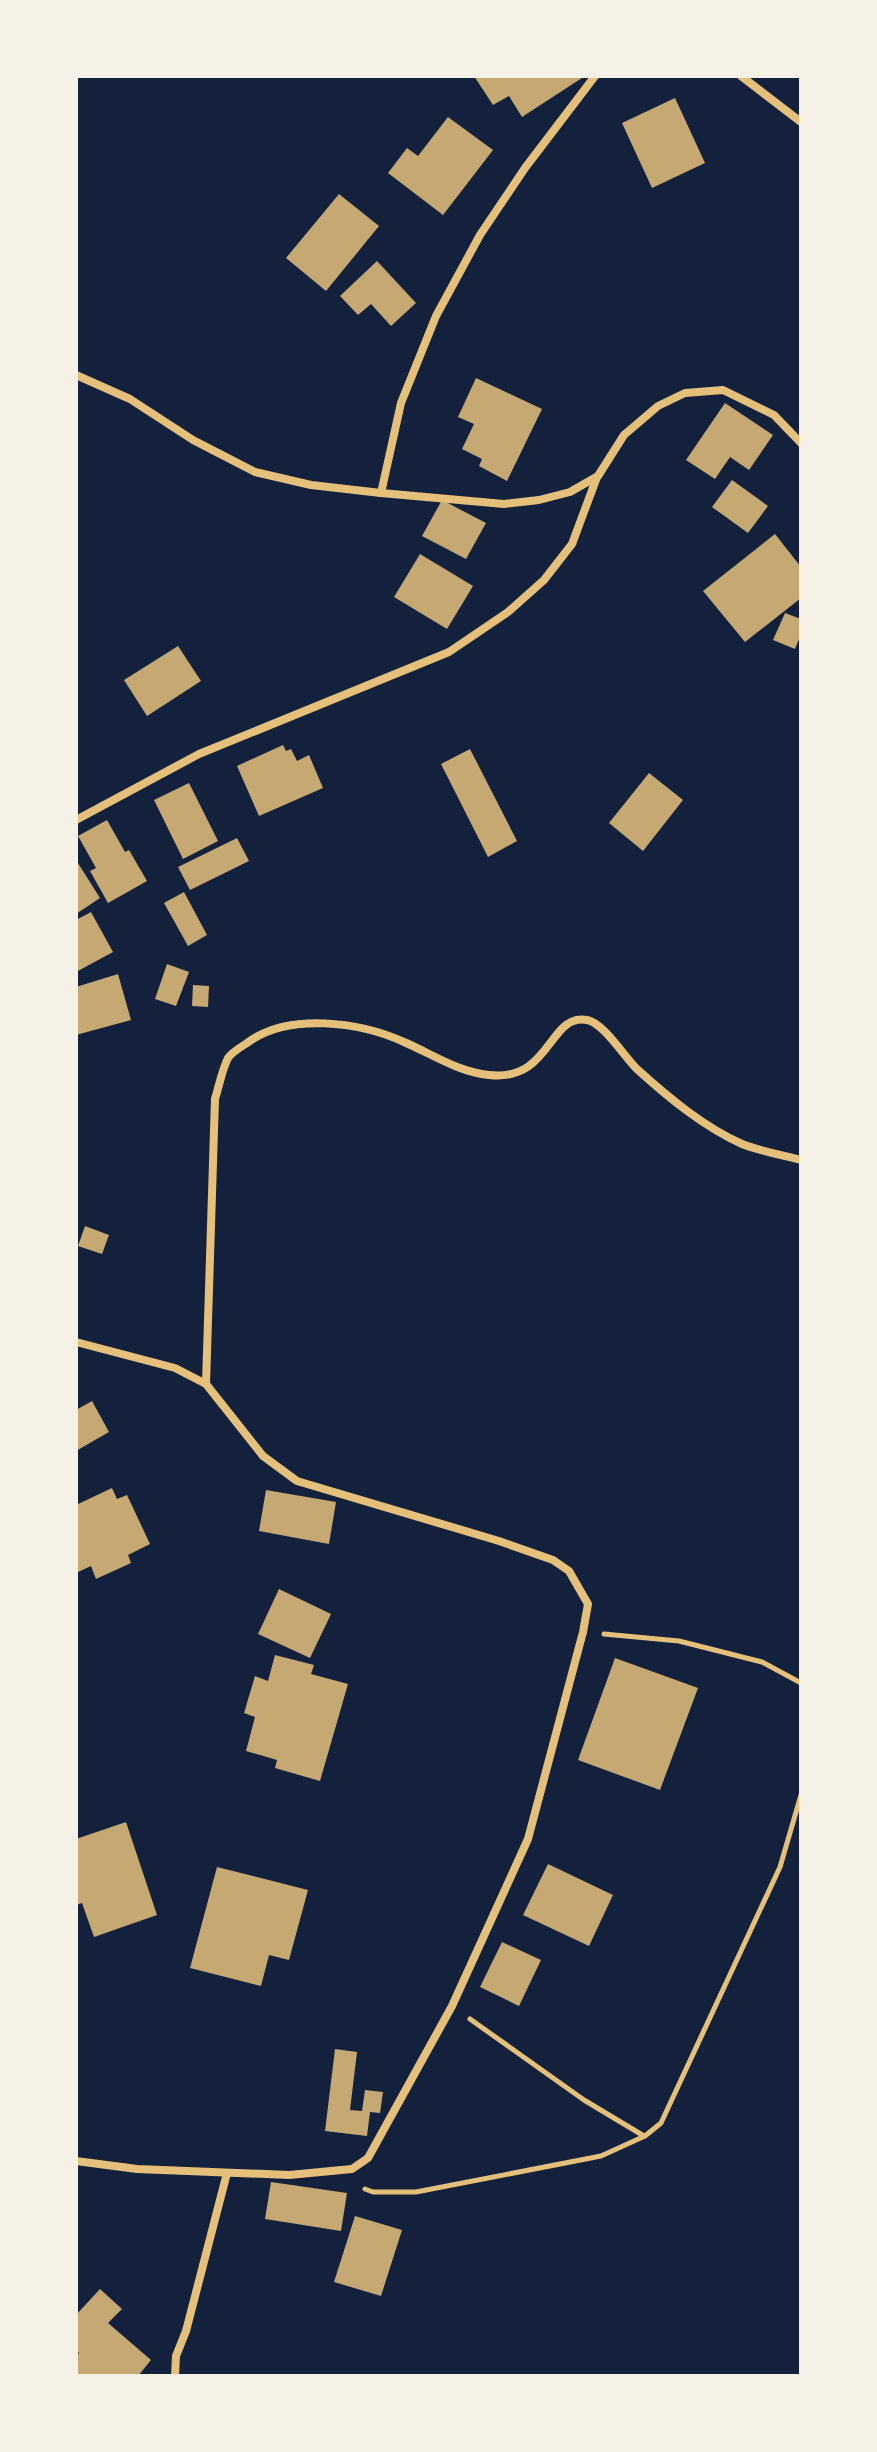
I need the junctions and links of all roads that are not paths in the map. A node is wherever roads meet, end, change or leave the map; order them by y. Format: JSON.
{"nodes":[{"id":1,"x":595,"y":76,"type":"edge"},
{"id":2,"x":741,"y":76,"type":"edge"},
{"id":3,"x":801,"y":122,"type":"edge"},
{"id":4,"x":76,"y":375,"type":"edge"},
{"id":5,"x":801,"y":443,"type":"edge"},
{"id":6,"x":598,"y":476,"type":"junction"},
{"id":7,"x":381,"y":493,"type":"junction"},
{"id":8,"x":76,"y":820,"type":"edge"},
{"id":9,"x":801,"y":1160,"type":"edge"},
{"id":10,"x":76,"y":1342,"type":"edge"},
{"id":11,"x":206,"y":1384,"type":"junction"},
{"id":12,"x":76,"y":2161,"type":"edge"},
{"id":13,"x":227,"y":2173,"type":"junction"},
{"id":14,"x":175,"y":2376,"type":"edge"}],
"edges":[{"from":1,"to":7,"type":"street"},
{"from":2,"to":3,"type":"street"},
{"from":4,"to":7,"type":"street"},
{"from":5,"to":6,"type":"street"},
{"from":6,"to":7,"type":"street"},
{"from":6,"to":8,"type":"street"},
{"from":9,"to":11,"type":"street"},
{"from":10,"to":11,"type":"street"},
{"from":11,"to":13,"type":"street"},
{"from":12,"to":13,"type":"street"},
{"from":13,"to":14,"type":"street"}]}
